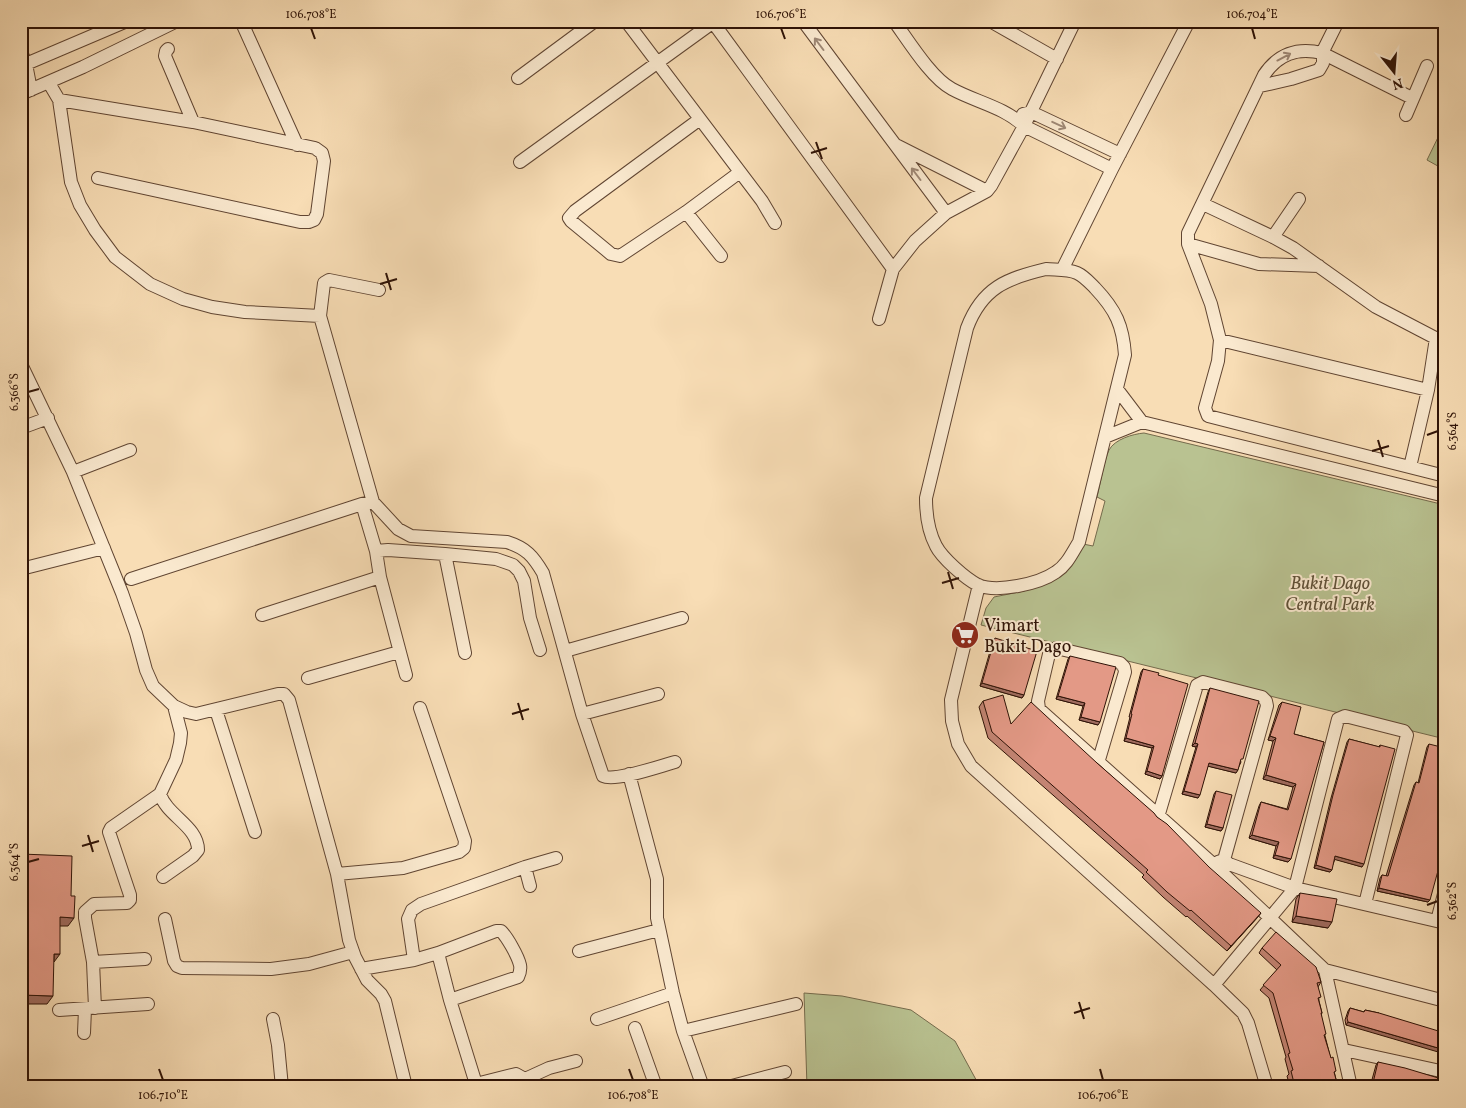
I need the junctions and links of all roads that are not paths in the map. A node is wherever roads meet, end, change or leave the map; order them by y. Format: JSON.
{"nodes":[{"id":1,"x":177,"y":21,"type":"edge"},
{"id":2,"x":595,"y":21,"type":"edge"},
{"id":3,"x":626,"y":21,"type":"edge"},
{"id":4,"x":803,"y":21,"type":"edge"},
{"id":5,"x":894,"y":21,"type":"edge"},
{"id":6,"x":990,"y":21,"type":"edge"},
{"id":7,"x":1075,"y":21,"type":"edge"},
{"id":8,"x":1190,"y":21,"type":"edge"},
{"id":9,"x":1338,"y":21,"type":"edge"},
{"id":10,"x":122,"y":22,"type":"edge"},
{"id":11,"x":714,"y":22,"type":"edge"},
{"id":12,"x":242,"y":23,"type":"dead end"},
{"id":13,"x":127,"y":46,"type":"junction"},
{"id":14,"x":168,"y":49,"type":"dead end"},
{"id":15,"x":1322,"y":54,"type":"junction"},
{"id":16,"x":23,"y":58,"type":"edge"},
{"id":17,"x":1057,"y":58,"type":"junction"},
{"id":18,"x":657,"y":64,"type":"junction"},
{"id":19,"x":1427,"y":66,"type":"dead end"},
{"id":20,"x":518,"y":78,"type":"dead end"},
{"id":21,"x":49,"y":83,"type":"junction"},
{"id":22,"x":1260,"y":86,"type":"junction"},
{"id":23,"x":26,"y":92,"type":"edge"},
{"id":24,"x":1412,"y":98,"type":"junction"},
{"id":25,"x":59,"y":100,"type":"junction"},
{"id":26,"x":1031,"y":112,"type":"junction"},
{"id":27,"x":1406,"y":115,"type":"dead end"},
{"id":28,"x":1014,"y":116,"type":"junction"},
{"id":29,"x":700,"y":119,"type":"junction"},
{"id":30,"x":193,"y":122,"type":"junction"},
{"id":31,"x":1024,"y":126,"type":"junction"},
{"id":32,"x":894,"y":144,"type":"junction"},
{"id":33,"x":297,"y":145,"type":"junction"},
{"id":34,"x":1120,"y":154,"type":"junction"},
{"id":35,"x":520,"y":162,"type":"dead end"},
{"id":36,"x":1112,"y":168,"type":"junction"},
{"id":37,"x":740,"y":172,"type":"junction"},
{"id":38,"x":98,"y":178,"type":"dead end"},
{"id":39,"x":986,"y":190,"type":"junction"},
{"id":40,"x":1299,"y":199,"type":"dead end"},
{"id":41,"x":1203,"y":204,"type":"junction"},
{"id":42,"x":686,"y":212,"type":"junction"},
{"id":43,"x":946,"y":213,"type":"junction"},
{"id":44,"x":776,"y":223,"type":"dead end"},
{"id":45,"x":1273,"y":236,"type":"junction"},
{"id":46,"x":1188,"y":244,"type":"junction"},
{"id":47,"x":721,"y":256,"type":"dead end"},
{"id":48,"x":1318,"y":266,"type":"junction"},
{"id":49,"x":893,"y":269,"type":"junction"},
{"id":50,"x":1062,"y":270,"type":"junction"},
{"id":51,"x":379,"y":290,"type":"dead end"},
{"id":52,"x":320,"y":316,"type":"junction"},
{"id":53,"x":879,"y":319,"type":"dead end"},
{"id":54,"x":1220,"y":340,"type":"junction"},
{"id":55,"x":1441,"y":341,"type":"edge"},
{"id":56,"x":21,"y":364,"type":"edge"},
{"id":57,"x":1117,"y":389,"type":"junction"},
{"id":58,"x":1428,"y":390,"type":"junction"},
{"id":59,"x":48,"y":418,"type":"junction"},
{"id":60,"x":1142,"y":422,"type":"junction"},
{"id":61,"x":21,"y":428,"type":"edge"},
{"id":62,"x":1105,"y":437,"type":"junction"},
{"id":63,"x":130,"y":450,"type":"dead end"},
{"id":64,"x":1410,"y":467,"type":"junction"},
{"id":65,"x":73,"y":472,"type":"junction"},
{"id":66,"x":1445,"y":476,"type":"edge"},
{"id":67,"x":1445,"y":496,"type":"edge"},
{"id":68,"x":368,"y":503,"type":"junction"},
{"id":69,"x":104,"y":548,"type":"junction"},
{"id":70,"x":376,"y":551,"type":"junction"},
{"id":71,"x":445,"y":554,"type":"junction"},
{"id":72,"x":21,"y":569,"type":"edge"},
{"id":73,"x":380,"y":578,"type":"junction"},
{"id":74,"x":131,"y":579,"type":"dead end"},
{"id":75,"x":979,"y":585,"type":"junction"},
{"id":76,"x":262,"y":615,"type":"dead end"},
{"id":77,"x":682,"y":618,"type":"dead end"},
{"id":78,"x":540,"y":650,"type":"dead end"},
{"id":79,"x":399,"y":652,"type":"junction"},
{"id":80,"x":565,"y":652,"type":"junction"},
{"id":81,"x":465,"y":653,"type":"dead end"},
{"id":82,"x":406,"y":675,"type":"dead end"},
{"id":83,"x":308,"y":678,"type":"dead end"},
{"id":84,"x":658,"y":694,"type":"dead end"},
{"id":85,"x":174,"y":706,"type":"junction"},
{"id":86,"x":420,"y":708,"type":"dead end"},
{"id":87,"x":216,"y":710,"type":"junction"},
{"id":88,"x":582,"y":714,"type":"junction"},
{"id":89,"x":675,"y":762,"type":"dead end"},
{"id":90,"x":1098,"y":763,"type":"junction"},
{"id":91,"x":629,"y":774,"type":"junction"},
{"id":92,"x":160,"y":794,"type":"junction"},
{"id":93,"x":1158,"y":817,"type":"junction"},
{"id":94,"x":255,"y":832,"type":"dead end"},
{"id":95,"x":556,"y":858,"type":"dead end"},
{"id":96,"x":1218,"y":862,"type":"junction"},
{"id":97,"x":525,"y":866,"type":"junction"},
{"id":98,"x":337,"y":874,"type":"junction"},
{"id":99,"x":163,"y":877,"type":"dead end"},
{"id":100,"x":530,"y":886,"type":"dead end"},
{"id":101,"x":1295,"y":888,"type":"junction"},
{"id":102,"x":1445,"y":890,"type":"edge"},
{"id":103,"x":1365,"y":904,"type":"junction"},
{"id":104,"x":1270,"y":918,"type":"junction"},
{"id":105,"x":165,"y":919,"type":"dead end"},
{"id":106,"x":1441,"y":922,"type":"edge"},
{"id":107,"x":660,"y":930,"type":"junction"},
{"id":108,"x":579,"y":951,"type":"dead end"},
{"id":109,"x":354,"y":952,"type":"junction"},
{"id":110,"x":438,"y":953,"type":"junction"},
{"id":111,"x":145,"y":959,"type":"dead end"},
{"id":112,"x":414,"y":960,"type":"junction"},
{"id":113,"x":93,"y":962,"type":"junction"},
{"id":114,"x":361,"y":969,"type":"junction"},
{"id":115,"x":1325,"y":970,"type":"junction"},
{"id":116,"x":1214,"y":985,"type":"junction"},
{"id":117,"x":673,"y":993,"type":"junction"},
{"id":118,"x":450,"y":1000,"type":"junction"},
{"id":119,"x":1445,"y":1001,"type":"edge"},
{"id":120,"x":148,"y":1004,"type":"dead end"},
{"id":121,"x":796,"y":1004,"type":"dead end"},
{"id":122,"x":90,"y":1008,"type":"junction"},
{"id":123,"x":59,"y":1010,"type":"dead end"},
{"id":124,"x":274,"y":1019,"type":"dead end"},
{"id":125,"x":597,"y":1019,"type":"dead end"},
{"id":126,"x":634,"y":1028,"type":"dead end"},
{"id":127,"x":683,"y":1031,"type":"junction"},
{"id":128,"x":84,"y":1033,"type":"dead end"},
{"id":129,"x":1344,"y":1050,"type":"junction"},
{"id":130,"x":576,"y":1061,"type":"dead end"},
{"id":131,"x":785,"y":1072,"type":"dead end"},
{"id":132,"x":1445,"y":1072,"type":"edge"},
{"id":133,"x":527,"y":1083,"type":"edge"},
{"id":134,"x":470,"y":1085,"type":"edge"},
{"id":135,"x":282,"y":1087,"type":"edge"},
{"id":136,"x":406,"y":1087,"type":"edge"},
{"id":137,"x":656,"y":1087,"type":"edge"},
{"id":138,"x":703,"y":1087,"type":"edge"},
{"id":139,"x":728,"y":1087,"type":"edge"},
{"id":140,"x":1268,"y":1087,"type":"edge"},
{"id":141,"x":1351,"y":1087,"type":"edge"}],
"edges":[{"from":1,"to":13,"type":"street"},
{"from":2,"to":20,"type":"street"},
{"from":3,"to":18,"type":"street"},
{"from":32,"to":4,"type":"street","one_way":true},
{"from":5,"to":28,"type":"street"},
{"from":6,"to":17,"type":"street"},
{"from":7,"to":17,"type":"street"},
{"from":8,"to":34,"type":"street"},
{"from":9,"to":15,"type":"street"},
{"from":10,"to":13,"type":"street"},
{"from":10,"to":16,"type":"street"},
{"from":11,"to":18,"type":"street"},
{"from":11,"to":49,"type":"street"},
{"from":12,"to":33,"type":"street"},
{"from":13,"to":21,"type":"street"},
{"from":14,"to":30,"type":"street"},
{"from":15,"to":22,"type":"street"},
{"from":22,"to":15,"type":"street","one_way":true},
{"from":15,"to":24,"type":"street"},
{"from":16,"to":23,"type":"street"},
{"from":17,"to":26,"type":"street"},
{"from":18,"to":29,"type":"street"},
{"from":18,"to":35,"type":"street"},
{"from":19,"to":24,"type":"street"},
{"from":21,"to":23,"type":"street"},
{"from":21,"to":25,"type":"street"},
{"from":22,"to":41,"type":"street"},
{"from":24,"to":27,"type":"street"},
{"from":25,"to":30,"type":"street"},
{"from":25,"to":52,"type":"street"},
{"from":26,"to":28,"type":"street"},
{"from":26,"to":31,"type":"street"},
{"from":26,"to":34,"type":"street","one_way":true},
{"from":28,"to":31,"type":"street"},
{"from":29,"to":37,"type":"street"},
{"from":29,"to":42,"type":"street"},
{"from":30,"to":33,"type":"street"},
{"from":31,"to":36,"type":"street"},
{"from":31,"to":39,"type":"street"},
{"from":32,"to":39,"type":"street"},
{"from":43,"to":32,"type":"street","one_way":true},
{"from":33,"to":38,"type":"street"},
{"from":34,"to":36,"type":"street"},
{"from":36,"to":50,"type":"street"},
{"from":37,"to":42,"type":"street"},
{"from":37,"to":44,"type":"street"},
{"from":39,"to":43,"type":"street"},
{"from":40,"to":45,"type":"street"},
{"from":41,"to":45,"type":"street"},
{"from":41,"to":46,"type":"street"},
{"from":42,"to":47,"type":"street"},
{"from":43,"to":49,"type":"street"},
{"from":45,"to":48,"type":"street"},
{"from":46,"to":48,"type":"street"},
{"from":46,"to":54,"type":"street"},
{"from":48,"to":55,"type":"street"},
{"from":49,"to":53,"type":"street"},
{"from":50,"to":57,"type":"street"},
{"from":50,"to":75,"type":"street"},
{"from":51,"to":52,"type":"street"},
{"from":52,"to":68,"type":"street"},
{"from":54,"to":58,"type":"street"},
{"from":54,"to":64,"type":"street"},
{"from":55,"to":58,"type":"street"},
{"from":56,"to":59,"type":"street"},
{"from":57,"to":60,"type":"street"},
{"from":57,"to":62,"type":"street"},
{"from":58,"to":64,"type":"street"},
{"from":59,"to":61,"type":"street"},
{"from":59,"to":65,"type":"street"},
{"from":60,"to":62,"type":"street"},
{"from":60,"to":67,"type":"street"},
{"from":62,"to":75,"type":"street"},
{"from":63,"to":65,"type":"street"},
{"from":64,"to":66,"type":"street"},
{"from":65,"to":69,"type":"street"},
{"from":68,"to":70,"type":"street"},
{"from":68,"to":74,"type":"street"},
{"from":68,"to":80,"type":"street"},
{"from":69,"to":72,"type":"street"},
{"from":69,"to":85,"type":"street"},
{"from":70,"to":71,"type":"street"},
{"from":70,"to":73,"type":"street"},
{"from":71,"to":78,"type":"street"},
{"from":71,"to":81,"type":"street"},
{"from":73,"to":76,"type":"street"},
{"from":73,"to":79,"type":"street"},
{"from":75,"to":116,"type":"street"},
{"from":77,"to":80,"type":"street"},
{"from":79,"to":82,"type":"street"},
{"from":79,"to":83,"type":"street"},
{"from":80,"to":88,"type":"street"},
{"from":84,"to":88,"type":"street"},
{"from":85,"to":87,"type":"street"},
{"from":85,"to":92,"type":"street"},
{"from":86,"to":98,"type":"street"},
{"from":87,"to":94,"type":"street"},
{"from":87,"to":98,"type":"street"},
{"from":88,"to":91,"type":"street"},
{"from":89,"to":91,"type":"street"},
{"from":90,"to":90,"type":"street"},
{"from":90,"to":93,"type":"street"},
{"from":91,"to":107,"type":"street"},
{"from":92,"to":99,"type":"street"},
{"from":92,"to":113,"type":"street"},
{"from":93,"to":96,"type":"street"},
{"from":93,"to":96,"type":"street"},
{"from":95,"to":97,"type":"street"},
{"from":96,"to":101,"type":"street"},
{"from":96,"to":104,"type":"street"},
{"from":97,"to":100,"type":"street"},
{"from":97,"to":112,"type":"street"},
{"from":98,"to":109,"type":"street"},
{"from":101,"to":103,"type":"street"},
{"from":101,"to":103,"type":"street"},
{"from":101,"to":104,"type":"street"},
{"from":102,"to":106,"type":"street"},
{"from":103,"to":106,"type":"street"},
{"from":104,"to":115,"type":"street"},
{"from":104,"to":116,"type":"street"},
{"from":105,"to":109,"type":"street"},
{"from":107,"to":108,"type":"street"},
{"from":107,"to":117,"type":"street"},
{"from":109,"to":114,"type":"street"},
{"from":110,"to":112,"type":"street"},
{"from":110,"to":118,"type":"street"},
{"from":110,"to":118,"type":"street"},
{"from":111,"to":113,"type":"street"},
{"from":112,"to":114,"type":"street"},
{"from":113,"to":122,"type":"street"},
{"from":114,"to":136,"type":"street"},
{"from":115,"to":119,"type":"street"},
{"from":115,"to":129,"type":"street"},
{"from":116,"to":140,"type":"street"},
{"from":117,"to":125,"type":"street"},
{"from":117,"to":127,"type":"street"},
{"from":118,"to":134,"type":"street"},
{"from":120,"to":122,"type":"street"},
{"from":121,"to":127,"type":"street"},
{"from":122,"to":123,"type":"street"},
{"from":122,"to":128,"type":"street"},
{"from":124,"to":135,"type":"street"},
{"from":126,"to":137,"type":"street"},
{"from":127,"to":138,"type":"street"},
{"from":129,"to":132,"type":"street"},
{"from":129,"to":141,"type":"street"},
{"from":130,"to":133,"type":"street"},
{"from":131,"to":139,"type":"street"},
{"from":133,"to":134,"type":"street"}]}
